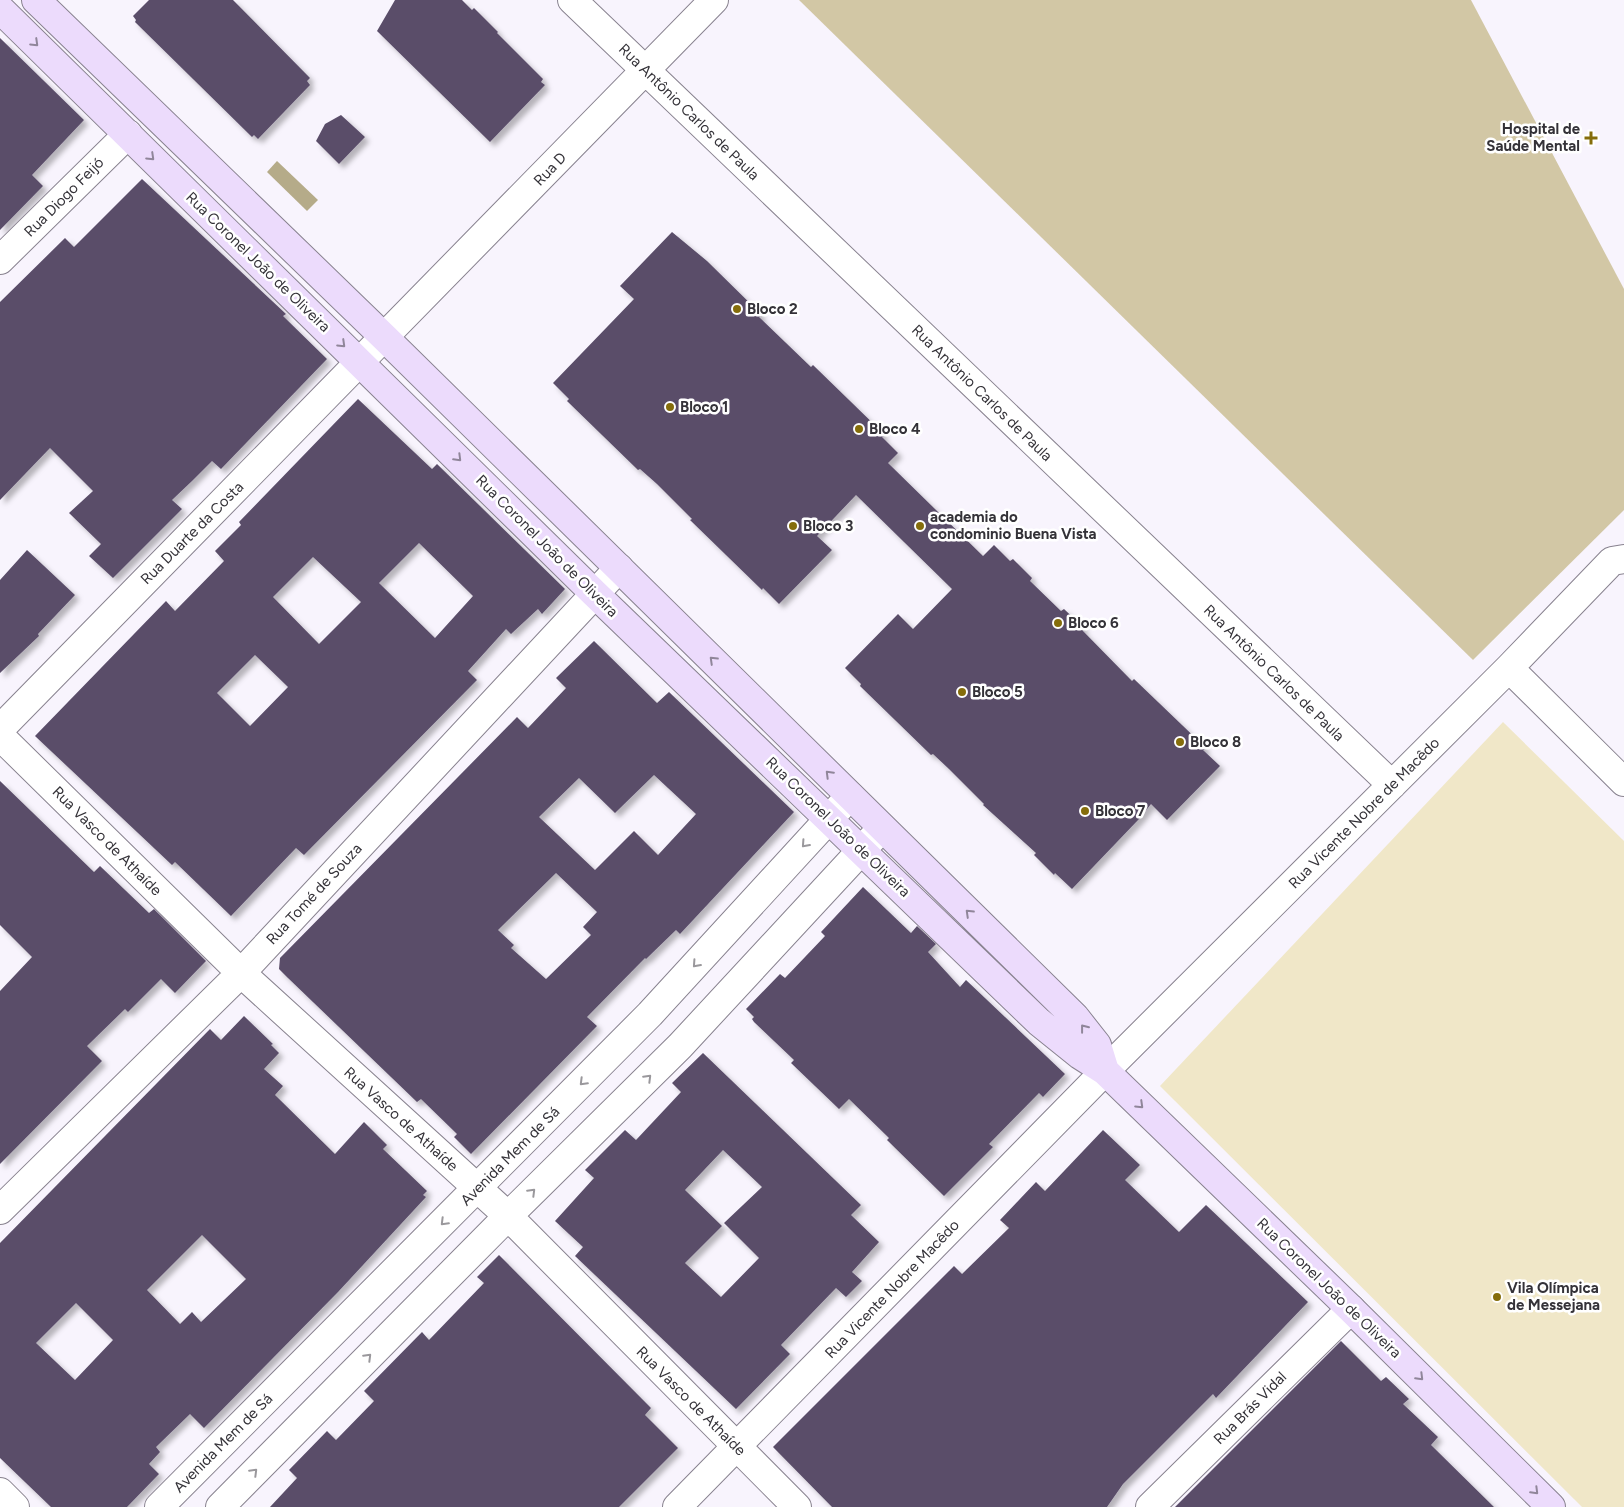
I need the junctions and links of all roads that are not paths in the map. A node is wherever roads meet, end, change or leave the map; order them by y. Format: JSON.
{"nodes":[{"id":1,"x":36,"y":0,"type":"edge"},
{"id":2,"x":572,"y":0,"type":"edge"},
{"id":3,"x":714,"y":0,"type":"edge"},
{"id":4,"x":0,"y":9,"type":"edge"},
{"id":5,"x":646,"y":70,"type":"junction"},
{"id":6,"x":128,"y":134,"type":"junction"},
{"id":7,"x":0,"y":260,"type":"edge"},
{"id":8,"x":385,"y":338,"type":"junction"},
{"id":9,"x":361,"y":362,"type":"junction"},
{"id":10,"x":1624,"y":559,"type":"edge"},
{"id":11,"x":619,"y":568,"type":"junction"},
{"id":12,"x":594,"y":593,"type":"junction"},
{"id":13,"x":1509,"y":668,"type":"junction"},
{"id":14,"x":0,"y":729,"type":"edge"},
{"id":15,"x":0,"y":736,"type":"edge"},
{"id":16,"x":1624,"y":782,"type":"edge"},
{"id":17,"x":1392,"y":786,"type":"junction"},
{"id":18,"x":850,"y":796,"type":"junction"},
{"id":19,"x":829,"y":817,"type":"junction"},
{"id":20,"x":882,"y":828,"type":"junction"},
{"id":21,"x":861,"y":849,"type":"junction"},
{"id":22,"x":241,"y":973,"type":"junction"},
{"id":23,"x":650,"y":1014,"type":"junction"},
{"id":24,"x":680,"y":1046,"type":"junction"},
{"id":25,"x":1105,"y":1071,"type":"junction"},
{"id":26,"x":478,"y":1189,"type":"junction"},
{"id":27,"x":0,"y":1210,"type":"edge"},
{"id":28,"x":508,"y":1216,"type":"junction"},
{"id":29,"x":1351,"y":1309,"type":"junction"},
{"id":30,"x":269,"y":1397,"type":"junction"},
{"id":31,"x":300,"y":1426,"type":"junction"},
{"id":32,"x":737,"y":1447,"type":"junction"},
{"id":33,"x":0,"y":1492,"type":"edge"},
{"id":34,"x":15,"y":1507,"type":"edge"},
{"id":35,"x":159,"y":1507,"type":"edge"},
{"id":36,"x":220,"y":1507,"type":"edge"},
{"id":37,"x":678,"y":1507,"type":"edge"},
{"id":38,"x":797,"y":1507,"type":"edge"},
{"id":39,"x":1150,"y":1507,"type":"edge"},
{"id":40,"x":1551,"y":1507,"type":"edge"}],
"edges":[{"from":1,"to":8,"type":"street","name":"Rua Coronel João de Oliveira"},
{"from":2,"to":5,"type":"street","name":"Rua Antônio Carlos de Paula"},
{"from":3,"to":5,"type":"street","name":"Rua D"},
{"from":4,"to":6,"type":"street","name":"Rua Coronel João de Oliveira","one_way":true},
{"from":5,"to":8,"type":"street","name":"Rua D"},
{"from":5,"to":17,"type":"street","name":"Rua Antônio Carlos de Paula"},
{"from":6,"to":7,"type":"street","name":"Rua Diogo Feijó"},
{"from":6,"to":9,"type":"street","name":"Rua Coronel João de Oliveira","one_way":true},
{"from":8,"to":9,"type":"street","name":"Rua Duarte da Costa"},
{"from":8,"to":11,"type":"street","name":"Rua Coronel João de Oliveira"},
{"from":9,"to":12,"type":"street","name":"Rua Coronel João de Oliveira","one_way":true},
{"from":9,"to":14,"type":"street","name":"Rua Duarte da Costa"},
{"from":10,"to":13,"type":"street","name":"Rua Vicente Nobre de Macêdo"},
{"from":11,"to":12,"type":"street","name":"Rua Tomé de Souza"},
{"from":18,"to":11,"type":"street","name":"Rua Coronel João de Oliveira","one_way":true},
{"from":12,"to":19,"type":"street","name":"Rua Coronel João de Oliveira"},
{"from":12,"to":22,"type":"street","name":"Rua Tomé de Souza"},
{"from":13,"to":16,"type":"street"},
{"from":13,"to":17,"type":"street","name":"Rua Vicente Nobre de Macêdo"},
{"from":15,"to":22,"type":"street","name":"Rua Vasco de Athaíde"},
{"from":17,"to":25,"type":"street","name":"Rua Vicente Nobre de Macêdo"},
{"from":18,"to":19,"type":"street","name":"Avenida Mem de Sá"},
{"from":18,"to":20,"type":"street","name":"Rua Coronel João de Oliveira"},
{"from":19,"to":21,"type":"street","name":"Rua Coronel João de Oliveira"},
{"from":19,"to":23,"type":"street","name":"Avenida Mem de Sá","one_way":true},
{"from":20,"to":21,"type":"street"},
{"from":25,"to":20,"type":"street","name":"Rua Coronel João de Oliveira","one_way":true},
{"from":21,"to":24,"type":"street"},
{"from":21,"to":25,"type":"street","name":"Rua Coronel João de Oliveira"},
{"from":22,"to":26,"type":"street","name":"Rua Vasco de Athaíde"},
{"from":22,"to":27,"type":"street","name":"Rua Tomé de Souza"},
{"from":23,"to":24,"type":"street"},
{"from":23,"to":26,"type":"street","name":"Avenida Mem de Sá","one_way":true},
{"from":28,"to":24,"type":"street","one_way":true},
{"from":25,"to":29,"type":"street","name":"Rua Coronel João de Oliveira","one_way":true},
{"from":25,"to":32,"type":"street","name":"Rua Vicente Nobre Macêdo"},
{"from":26,"to":28,"type":"street","name":"Rua Vasco de Athaíde"},
{"from":26,"to":30,"type":"street","name":"Avenida Mem de Sá","one_way":true},
{"from":31,"to":28,"type":"street","one_way":true},
{"from":28,"to":32,"type":"street","name":"Rua Vasco de Athaíde"},
{"from":29,"to":39,"type":"street","name":"Rua Brás Vidal"},
{"from":29,"to":40,"type":"street","name":"Rua Coronel João de Oliveira","one_way":true},
{"from":30,"to":31,"type":"street"},
{"from":30,"to":35,"type":"street","name":"Avenida Mem de Sá"},
{"from":36,"to":31,"type":"street","one_way":true},
{"from":32,"to":37,"type":"street","name":"Rua Vicente Nobre Macêdo"},
{"from":32,"to":38,"type":"street","name":"Rua Vasco de Athaíde"},
{"from":33,"to":34,"type":"street"}]}
